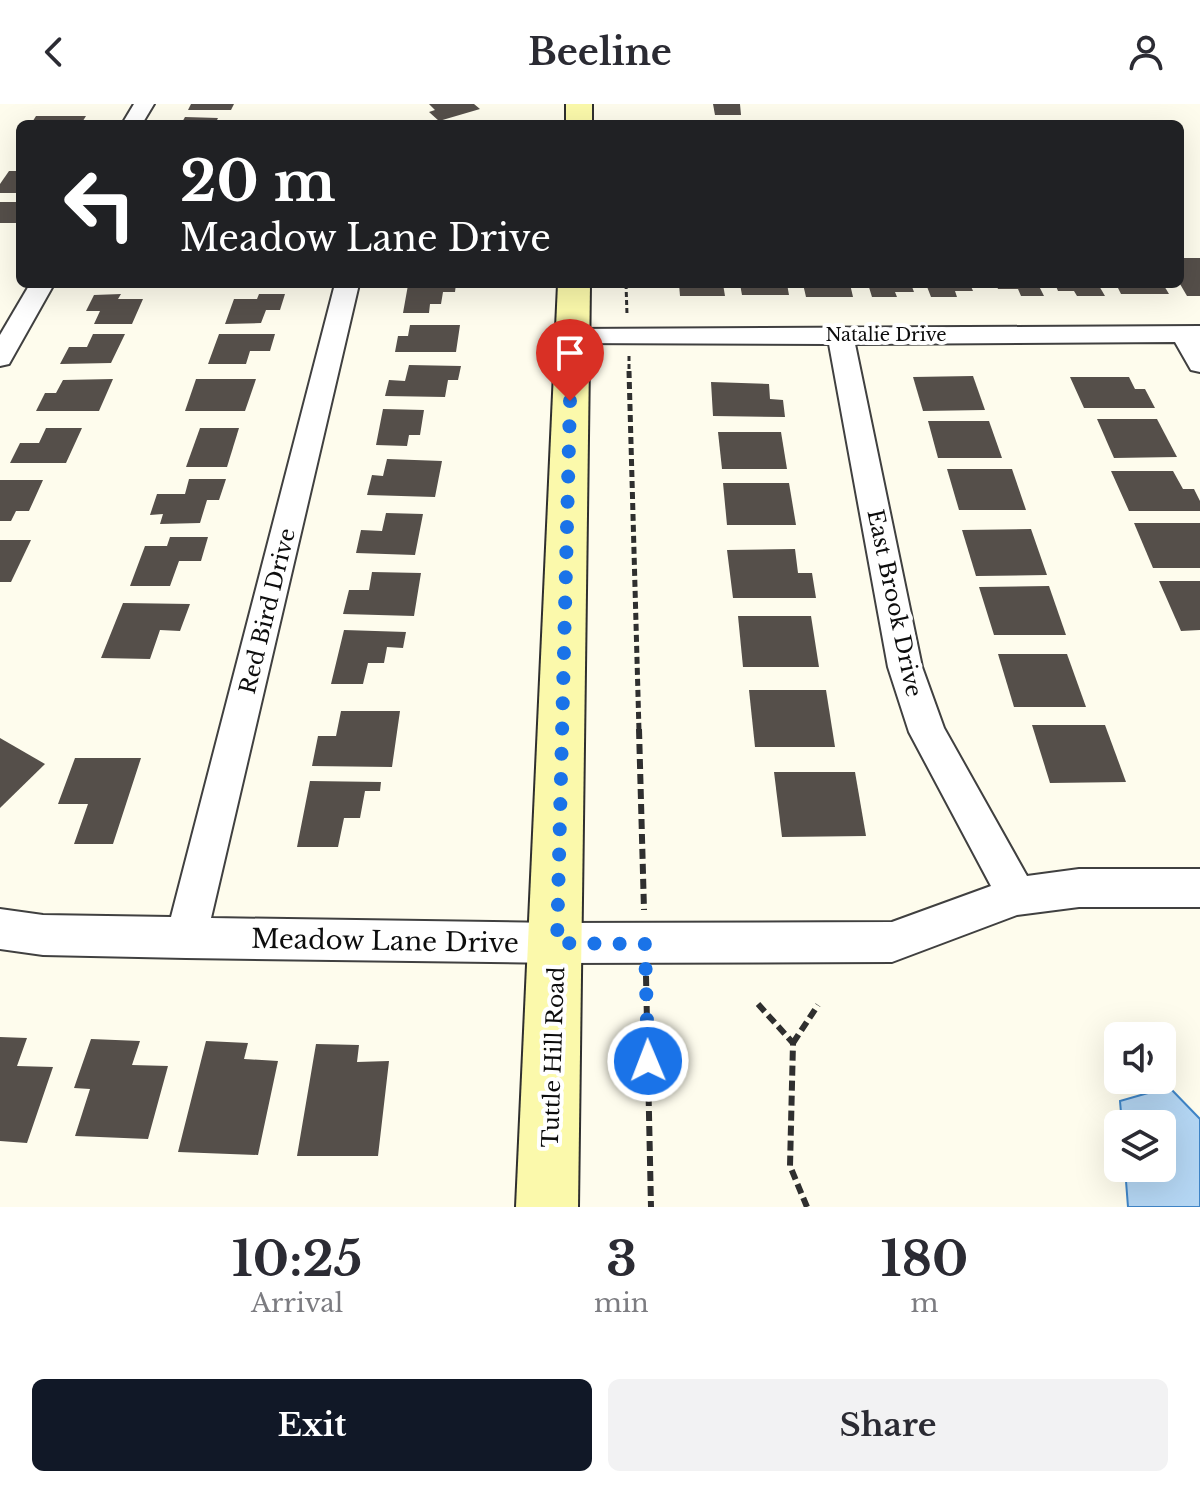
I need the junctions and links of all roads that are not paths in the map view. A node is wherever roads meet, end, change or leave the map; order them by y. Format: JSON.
{"nodes":[{"id":1,"x":40,"y":288,"type":"edge"},
{"id":2,"x":346,"y":288,"type":"edge"},
{"id":3,"x":574,"y":288,"type":"edge"},
{"id":4,"x":1192,"y":334,"type":"edge"},
{"id":5,"x":840,"y":335,"type":"junction"},
{"id":6,"x":572,"y":337,"type":"junction"},
{"id":7,"x":0,"y":358,"type":"edge"},
{"id":8,"x":1200,"y":364,"type":"edge"},
{"id":9,"x":1200,"y":888,"type":"edge"},
{"id":10,"x":1017,"y":896,"type":"junction"},
{"id":11,"x":0,"y":929,"type":"edge"},
{"id":12,"x":186,"y":938,"type":"junction"},
{"id":13,"x":557,"y":943,"type":"junction"},
{"id":14,"x":547,"y":1207,"type":"edge"}],
"edges":[{"from":1,"to":7,"type":"street"},
{"from":2,"to":12,"type":"street","name":"Red Bird Drive"},
{"from":3,"to":6,"type":"main road","name":"Tuttle Hill Road"},
{"from":4,"to":5,"type":"street","name":"Natalie Drive"},
{"from":4,"to":8,"type":"street"},
{"from":5,"to":6,"type":"street","name":"Natalie Drive"},
{"from":5,"to":10,"type":"street","name":"East Brook Drive"},
{"from":6,"to":13,"type":"main road","name":"Tuttle Hill Road"},
{"from":9,"to":10,"type":"street","name":"Meadow Lane Drive"},
{"from":10,"to":13,"type":"street","name":"Meadow Lane Drive"},
{"from":11,"to":12,"type":"street","name":"Meadow Lane Drive"},
{"from":12,"to":13,"type":"street","name":"Meadow Lane Drive"},
{"from":13,"to":14,"type":"main road","name":"Tuttle Hill Road"}]}
